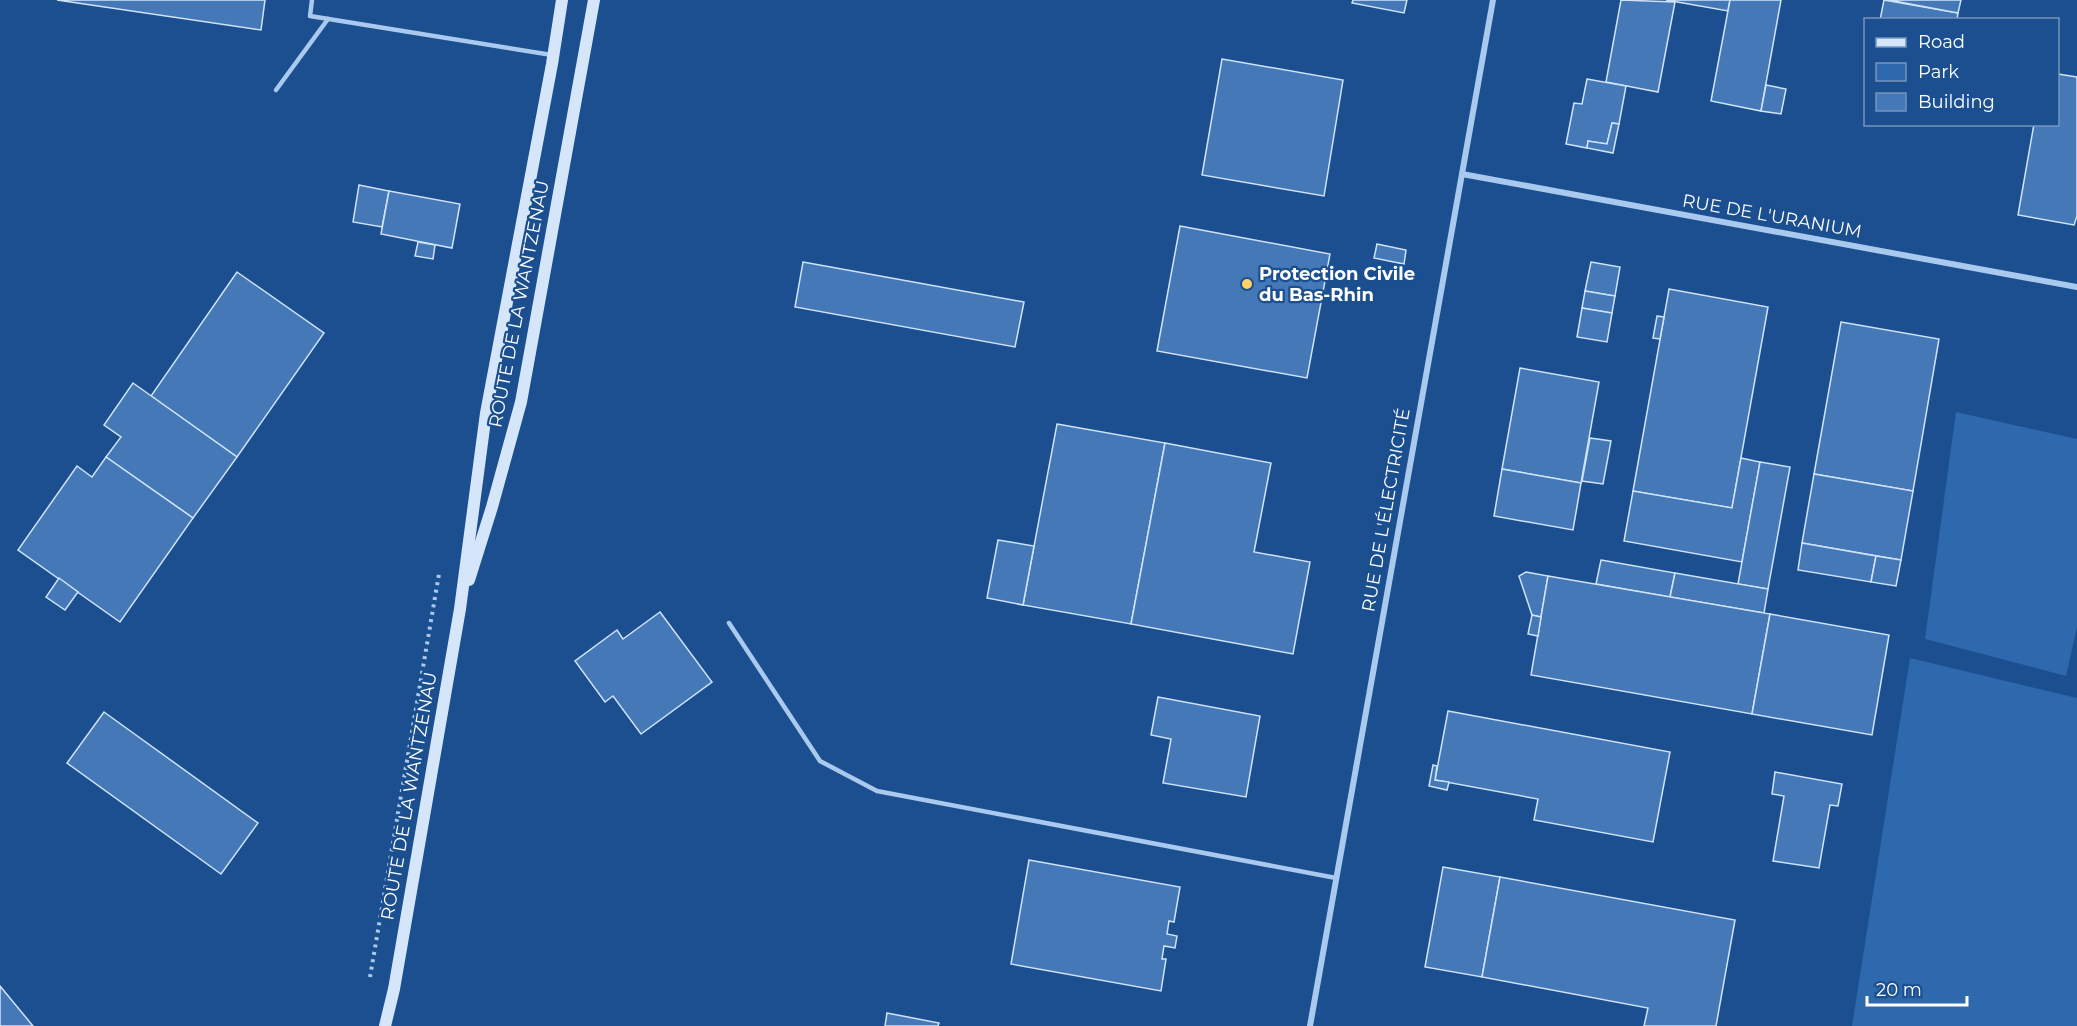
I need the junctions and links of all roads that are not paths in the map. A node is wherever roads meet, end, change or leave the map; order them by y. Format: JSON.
{"nodes":[{"id":1,"x":312,"y":0,"type":"edge"},
{"id":2,"x":562,"y":0,"type":"edge"},
{"id":3,"x":594,"y":0,"type":"edge"},
{"id":4,"x":1493,"y":0,"type":"edge"},
{"id":5,"x":328,"y":19,"type":"junction"},
{"id":6,"x":553,"y":55,"type":"junction"},
{"id":7,"x":276,"y":90,"type":"dead end"},
{"id":8,"x":1462,"y":174,"type":"junction"},
{"id":9,"x":2077,"y":286,"type":"edge"},
{"id":10,"x":460,"y":609,"type":"junction"},
{"id":11,"x":729,"y":622,"type":"dead end"},
{"id":12,"x":1336,"y":878,"type":"junction"},
{"id":13,"x":394,"y":989,"type":"junction"},
{"id":14,"x":385,"y":1026,"type":"edge"},
{"id":15,"x":391,"y":1026,"type":"edge"},
{"id":16,"x":1310,"y":1026,"type":"edge"}],
"edges":[{"from":1,"to":5,"type":"lane"},
{"from":2,"to":6,"type":"main road","name":"ROUTE DE LA WANTZENAU"},
{"from":3,"to":10,"type":"main road","name":"ROUTE DE LA WANTZENAU"},
{"from":4,"to":8,"type":"street","name":"RUE DE L'ÉLECTRICITÉ"},
{"from":5,"to":6,"type":"lane"},
{"from":5,"to":7,"type":"lane"},
{"from":6,"to":10,"type":"main road","name":"ROUTE DE LA WANTZENAU"},
{"from":8,"to":9,"type":"street","name":"RUE DE L'URANIUM"},
{"from":8,"to":12,"type":"street","name":"RUE DE L'ÉLECTRICITÉ"},
{"from":10,"to":13,"type":"main road","name":"ROUTE DE LA WANTZENAU"},
{"from":11,"to":12,"type":"lane"},
{"from":12,"to":16,"type":"street","name":"RUE DE L'ÉLECTRICITÉ"},
{"from":13,"to":14,"type":"main road","name":"ROUTE DE LA WANTZENAU"},
{"from":13,"to":15,"type":"main road","name":"ROUTE DE LA WANTZENAU"}]}
